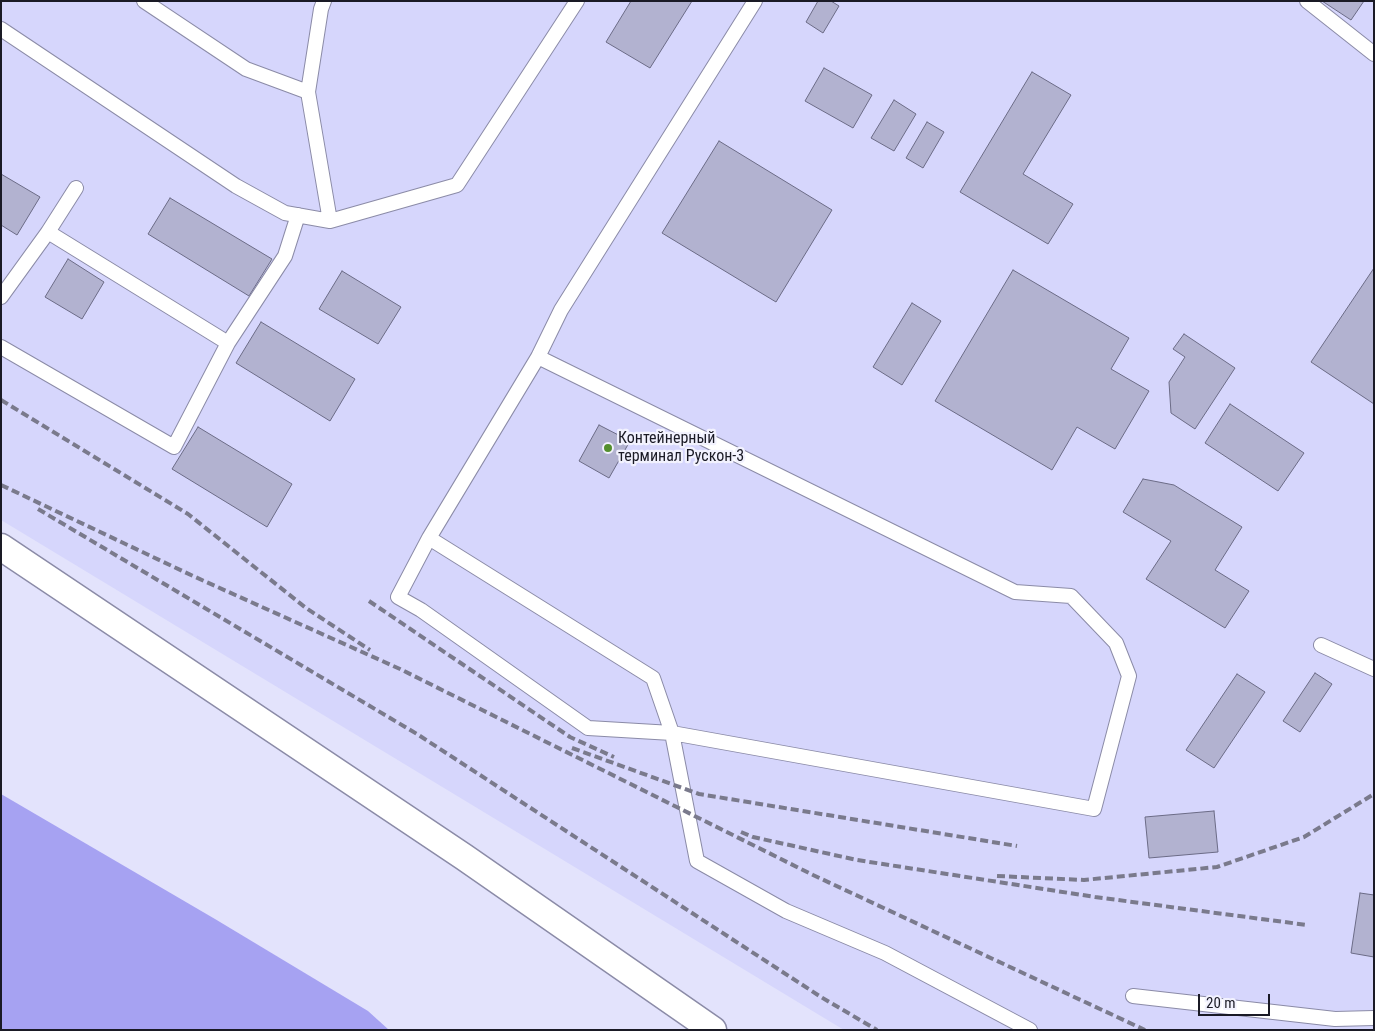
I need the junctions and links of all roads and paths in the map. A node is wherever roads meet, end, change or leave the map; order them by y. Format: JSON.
{"nodes":[{"id":1,"x":144,"y":1,"type":"edge"},
{"id":2,"x":577,"y":1,"type":"edge"},
{"id":3,"x":755,"y":1,"type":"edge"},
{"id":4,"x":1307,"y":1,"type":"edge"},
{"id":5,"x":318,"y":4,"type":"edge"},
{"id":6,"x":1,"y":29,"type":"edge"},
{"id":7,"x":1374,"y":54,"type":"edge"},
{"id":8,"x":308,"y":92,"type":"junction"},
{"id":9,"x":76,"y":188,"type":"dead end"},
{"id":10,"x":298,"y":215,"type":"junction"},
{"id":11,"x":330,"y":221,"type":"junction"},
{"id":12,"x":48,"y":232,"type":"junction"},
{"id":13,"x":2,"y":294,"type":"edge"},
{"id":14,"x":228,"y":343,"type":"junction"},
{"id":15,"x":1,"y":347,"type":"edge"},
{"id":16,"x":538,"y":357,"type":"junction"},
{"id":17,"x":428,"y":538,"type":"junction"},
{"id":18,"x":1,"y":547,"type":"edge"},
{"id":19,"x":1320,"y":645,"type":"dead end"},
{"id":20,"x":1374,"y":669,"type":"edge"},
{"id":21,"x":672,"y":733,"type":"junction"},
{"id":22,"x":1133,"y":996,"type":"dead end"},
{"id":23,"x":1374,"y":1018,"type":"edge"},
{"id":24,"x":713,"y":1030,"type":"edge"},
{"id":25,"x":1030,"y":1030,"type":"edge"}],
"edges":[{"from":1,"to":8,"type":"lane"},
{"from":2,"to":11,"type":"lane"},
{"from":3,"to":16,"type":"lane"},
{"from":4,"to":7,"type":"lane"},
{"from":5,"to":8,"type":"lane"},
{"from":6,"to":10,"type":"lane"},
{"from":8,"to":11,"type":"lane"},
{"from":9,"to":12,"type":"lane"},
{"from":10,"to":11,"type":"lane"},
{"from":10,"to":14,"type":"lane"},
{"from":12,"to":13,"type":"lane"},
{"from":12,"to":14,"type":"lane"},
{"from":14,"to":15,"type":"lane"},
{"from":16,"to":17,"type":"lane"},
{"from":16,"to":21,"type":"lane"},
{"from":17,"to":21,"type":"lane"},
{"from":17,"to":21,"type":"lane"},
{"from":18,"to":24,"type":"street"},
{"from":19,"to":20,"type":"lane"},
{"from":21,"to":25,"type":"lane"},
{"from":22,"to":23,"type":"lane"}]}
